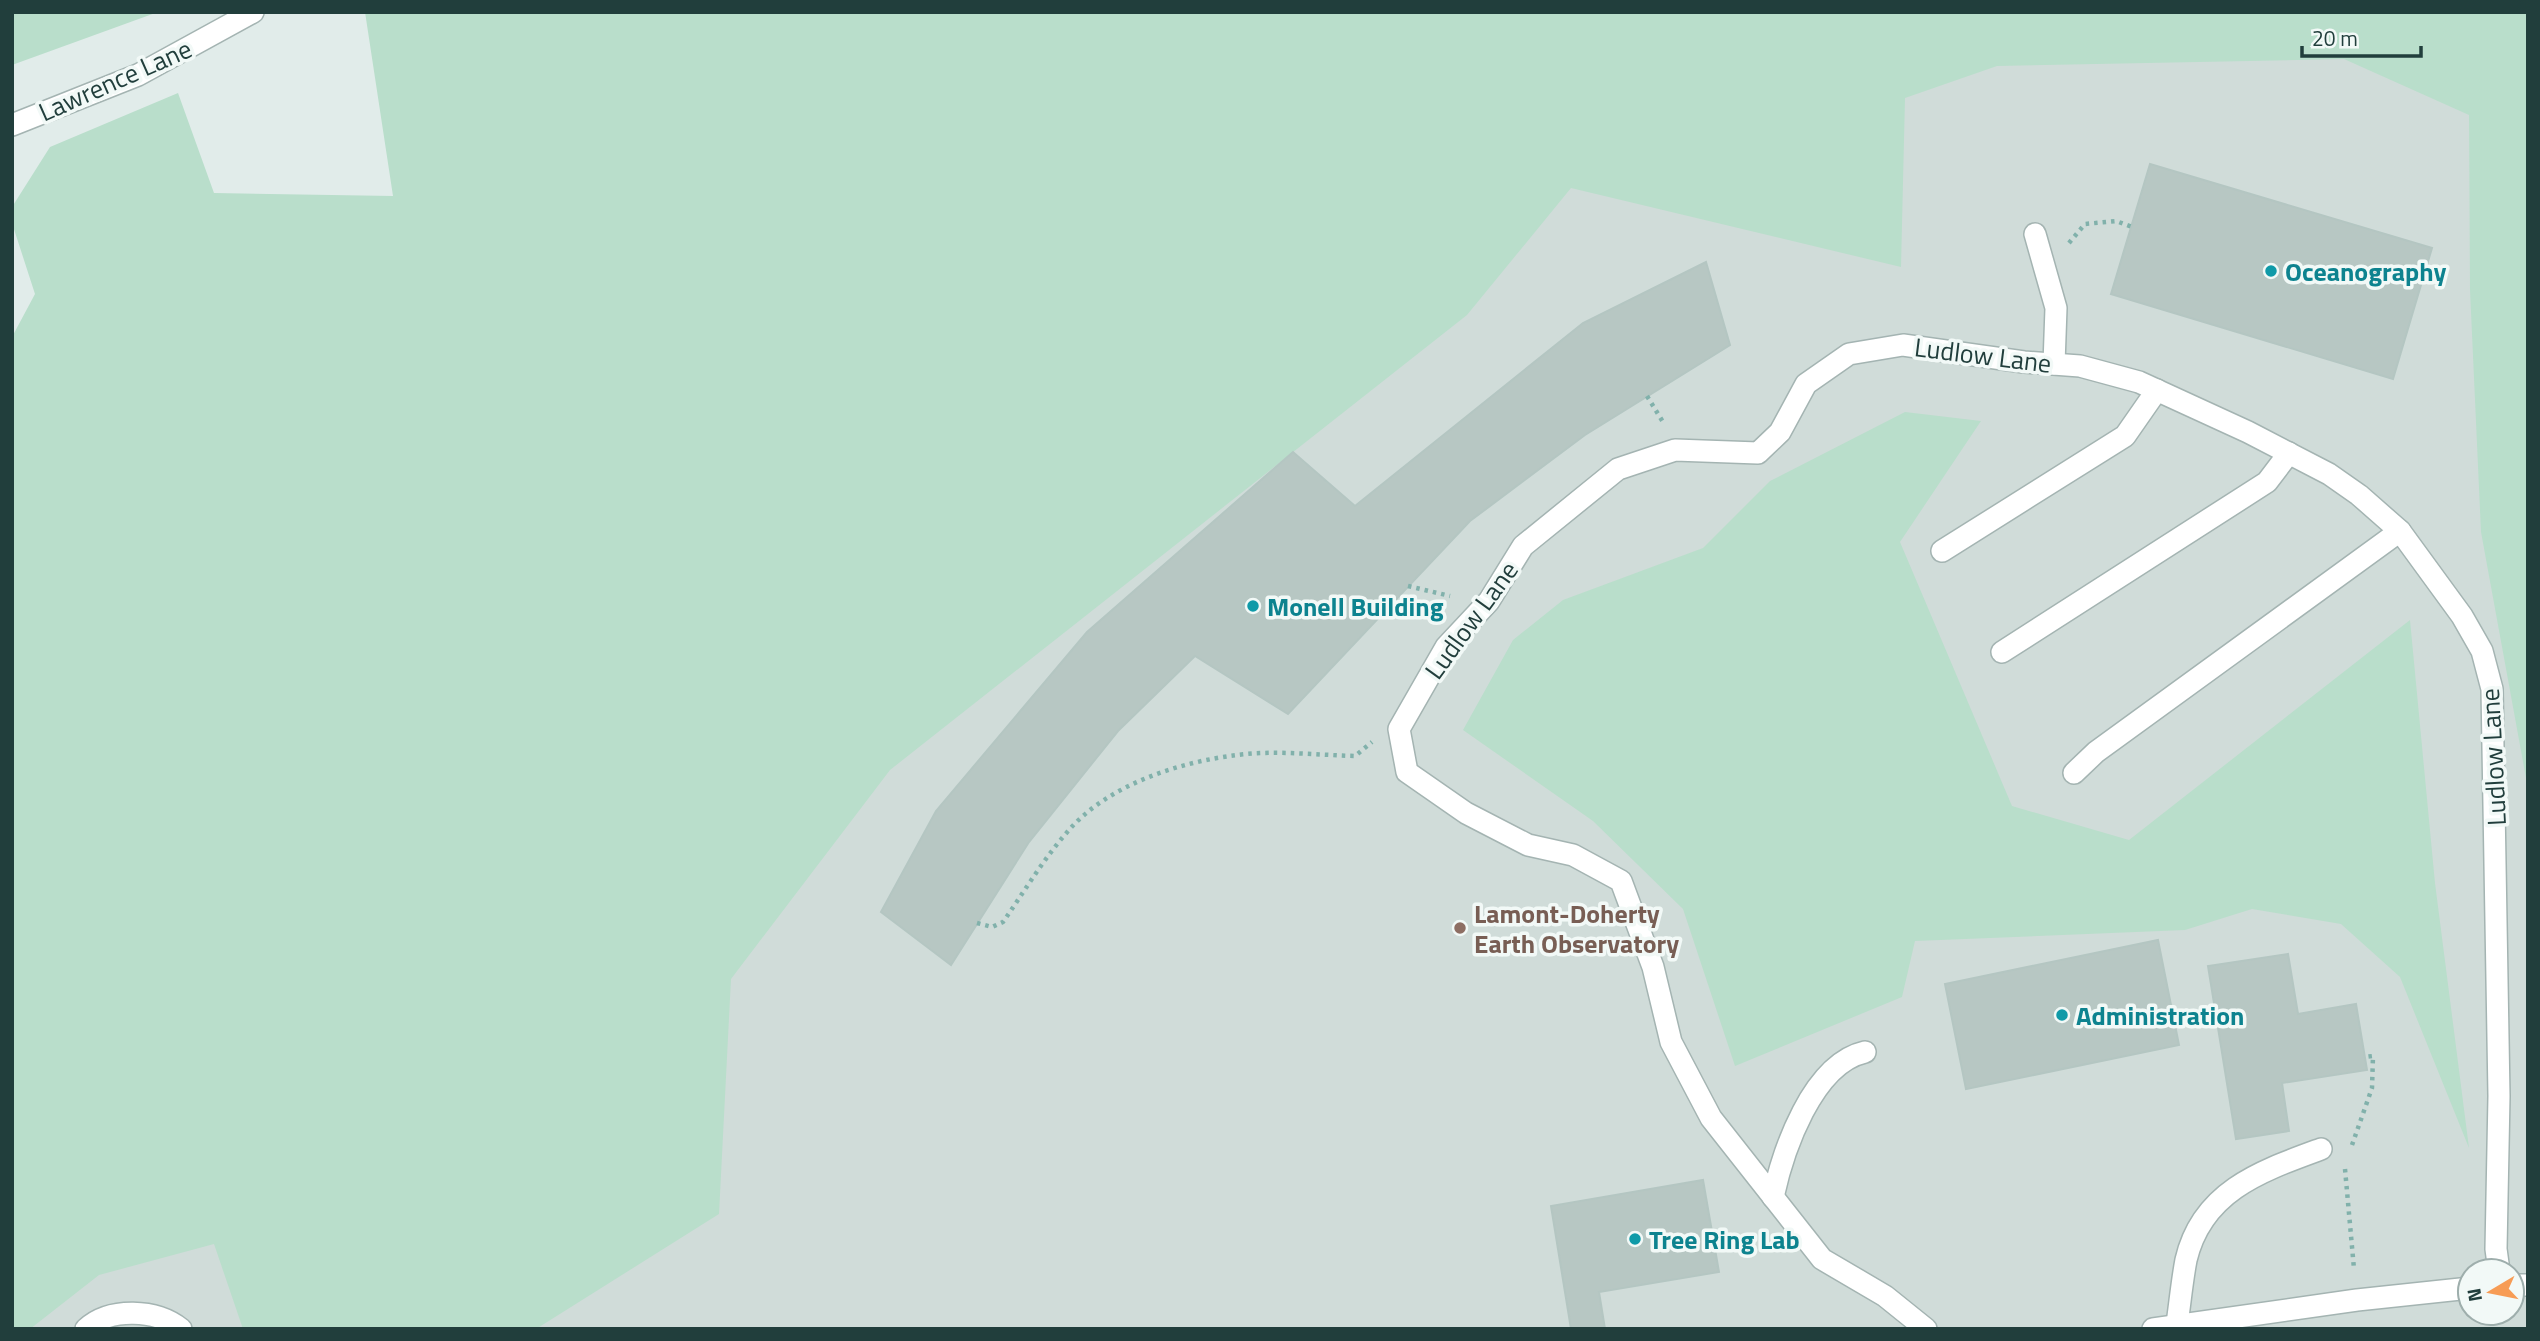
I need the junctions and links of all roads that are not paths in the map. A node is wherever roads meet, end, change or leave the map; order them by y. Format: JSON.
{"nodes":[{"id":1,"x":253,"y":12,"type":"edge"},
{"id":2,"x":12,"y":125,"type":"edge"},
{"id":3,"x":2035,"y":234,"type":"dead end"},
{"id":4,"x":2054,"y":364,"type":"junction"},
{"id":5,"x":2157,"y":390,"type":"junction"},
{"id":6,"x":2289,"y":453,"type":"junction"},
{"id":7,"x":2400,"y":531,"type":"junction"},
{"id":8,"x":1942,"y":551,"type":"dead end"},
{"id":9,"x":2002,"y":652,"type":"dead end"},
{"id":10,"x":2074,"y":773,"type":"dead end"},
{"id":11,"x":1865,"y":1052,"type":"dead end"},
{"id":12,"x":2321,"y":1149,"type":"dead end"},
{"id":13,"x":1773,"y":1198,"type":"junction"},
{"id":14,"x":2497,"y":1257,"type":"edge"},
{"id":15,"x":2456,"y":1289,"type":"edge"},
{"id":16,"x":2177,"y":1324,"type":"junction"},
{"id":17,"x":86,"y":1329,"type":"edge"},
{"id":18,"x":181,"y":1329,"type":"edge"},
{"id":19,"x":1926,"y":1329,"type":"edge"},
{"id":20,"x":2153,"y":1329,"type":"edge"}],
"edges":[{"from":1,"to":2,"type":"street","name":"Lawrence Lane"},
{"from":3,"to":4,"type":"street"},
{"from":4,"to":5,"type":"street","name":"Ludlow Lane"},
{"from":4,"to":13,"type":"street","name":"Ludlow Lane"},
{"from":5,"to":6,"type":"street","name":"Ludlow Lane"},
{"from":5,"to":8,"type":"street"},
{"from":6,"to":7,"type":"street","name":"Ludlow Lane"},
{"from":6,"to":9,"type":"street"},
{"from":7,"to":10,"type":"street"},
{"from":7,"to":14,"type":"street","name":"Ludlow Lane"},
{"from":11,"to":13,"type":"street"},
{"from":12,"to":16,"type":"street"},
{"from":13,"to":19,"type":"street","name":"Ludlow Lane"},
{"from":15,"to":16,"type":"street"},
{"from":16,"to":20,"type":"street"},
{"from":17,"to":18,"type":"street"}]}
